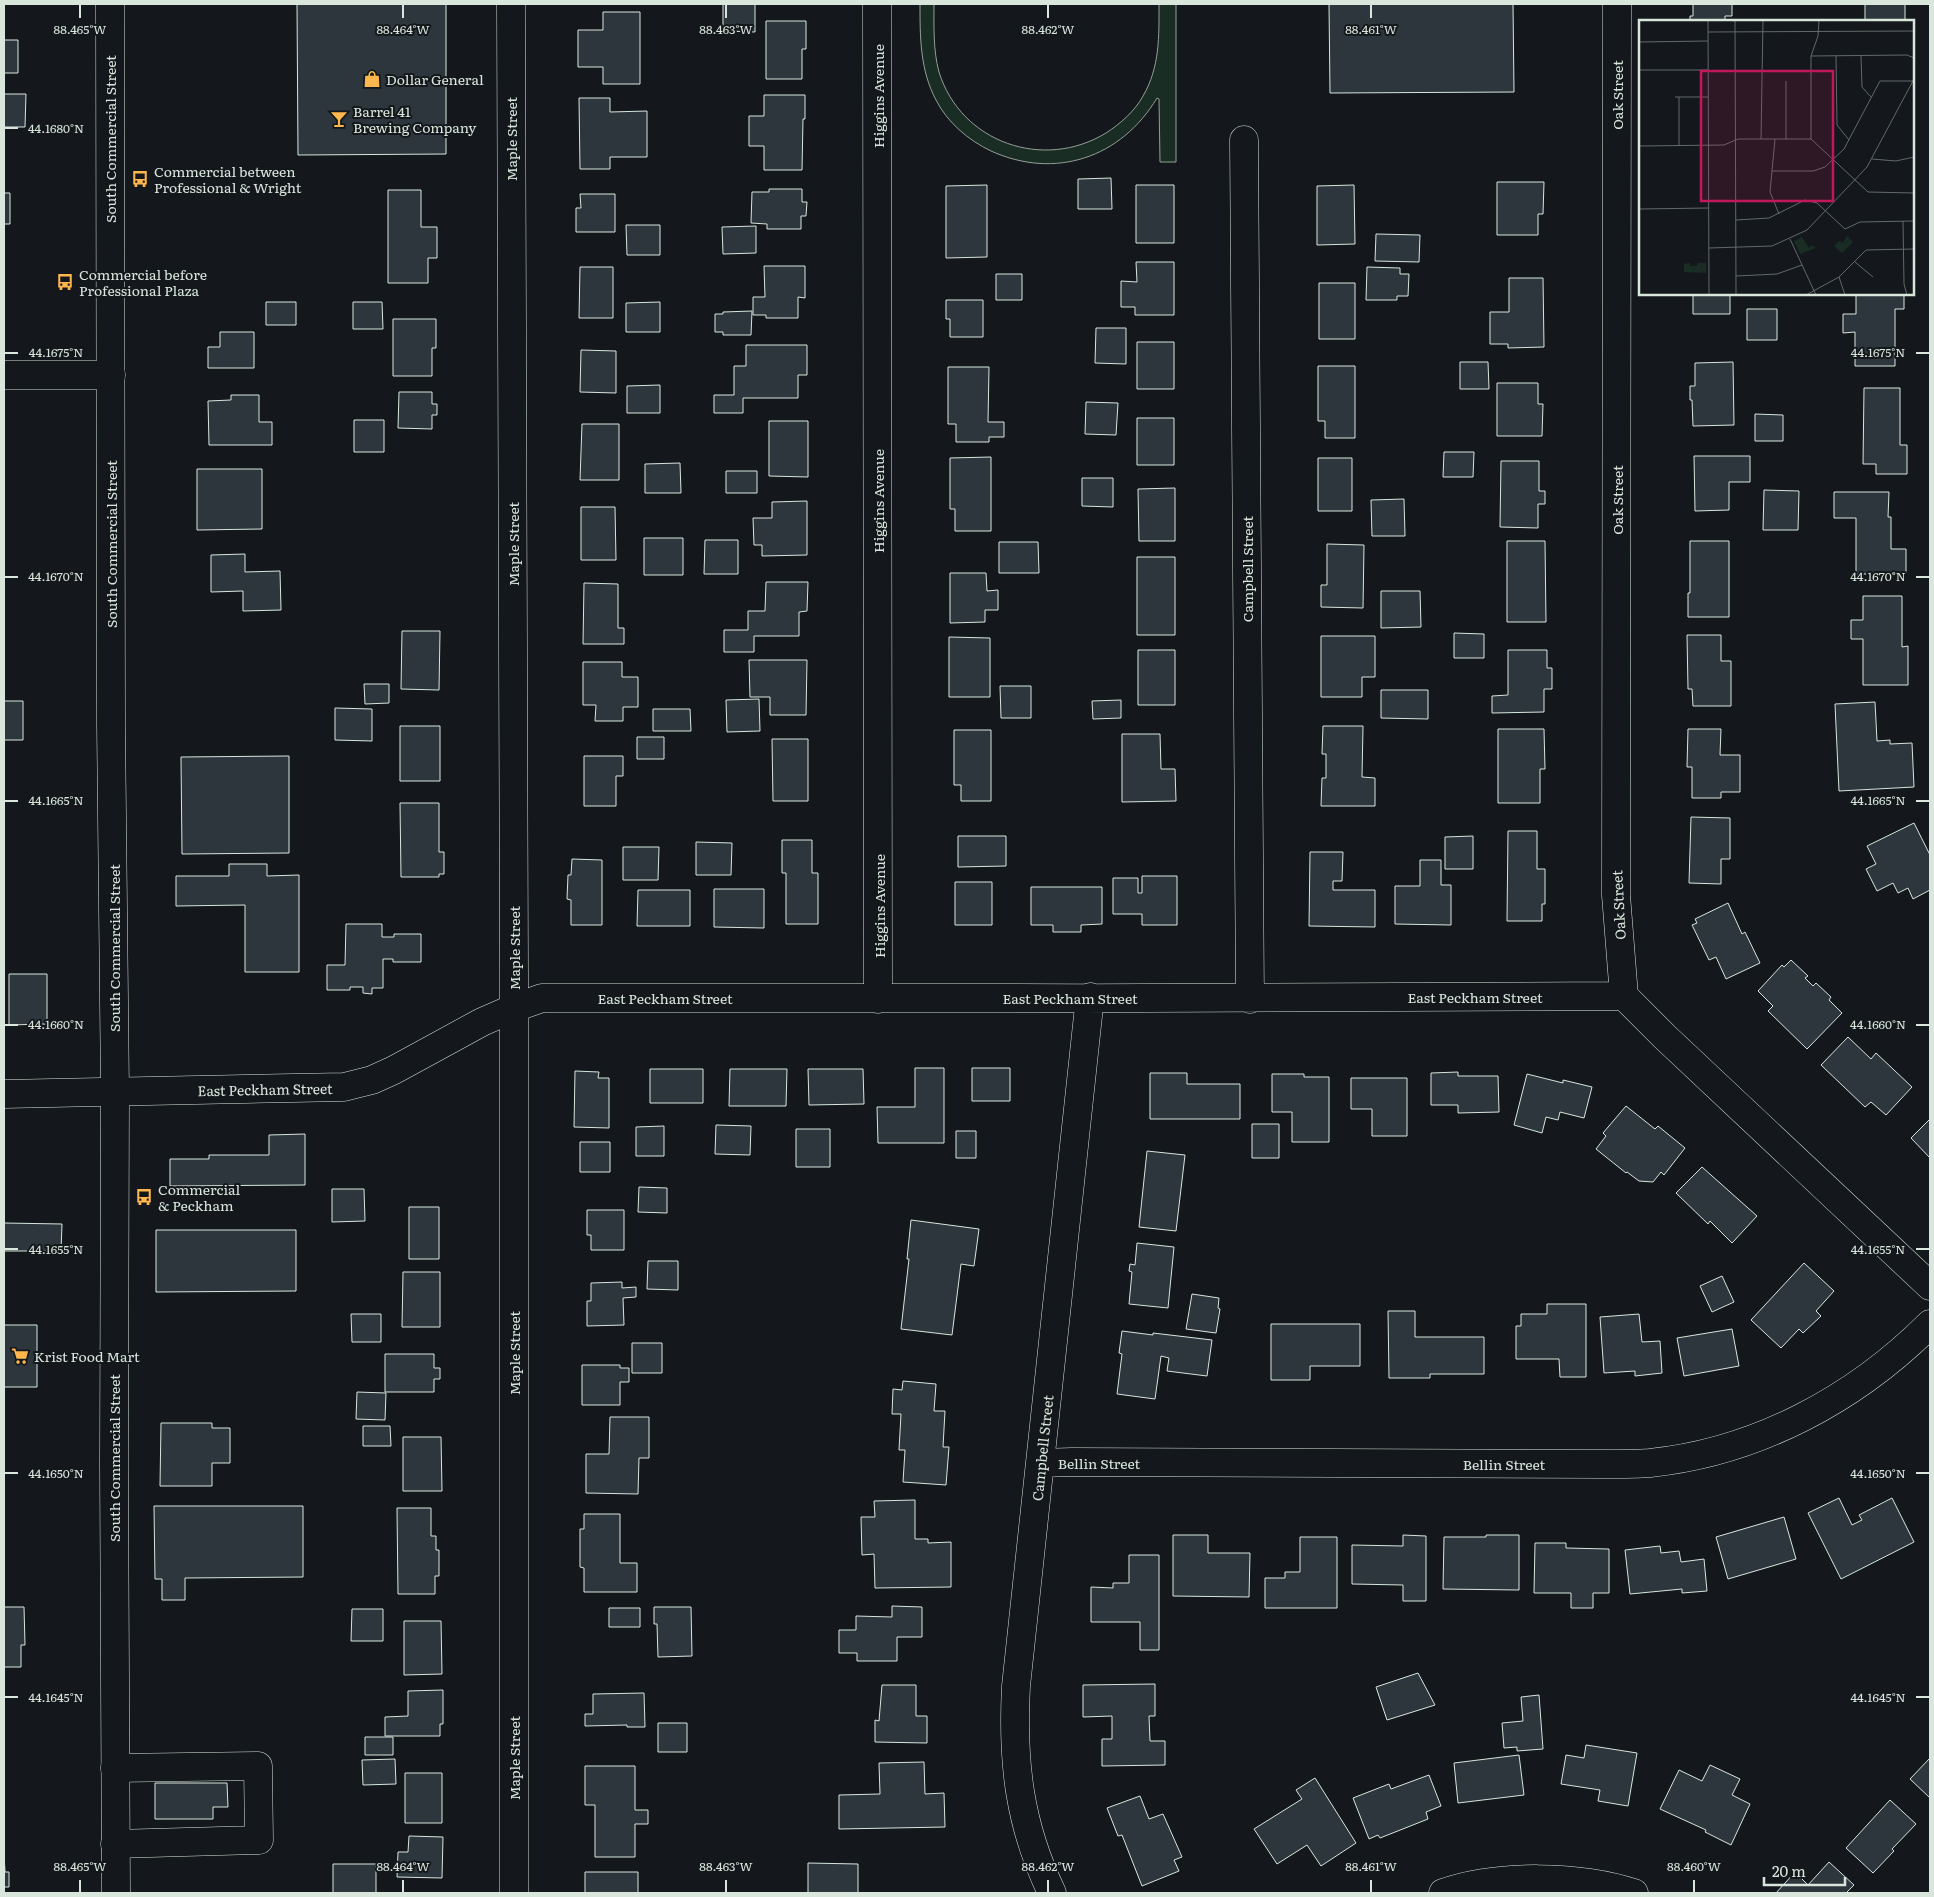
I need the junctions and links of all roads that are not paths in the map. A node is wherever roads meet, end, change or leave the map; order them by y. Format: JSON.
{"nodes":[{"id":1,"x":110,"y":4,"type":"edge"},
{"id":2,"x":511,"y":4,"type":"edge"},
{"id":3,"x":877,"y":4,"type":"edge"},
{"id":4,"x":1617,"y":4,"type":"edge"},
{"id":5,"x":1244,"y":140,"type":"dead end"},
{"id":6,"x":4,"y":375,"type":"edge"},
{"id":7,"x":111,"y":375,"type":"junction"},
{"id":8,"x":1624,"y":996,"type":"junction"},
{"id":9,"x":1090,"y":997,"type":"junction"},
{"id":10,"x":878,"y":998,"type":"junction"},
{"id":11,"x":1250,"y":999,"type":"junction"},
{"id":12,"x":514,"y":1008,"type":"junction"},
{"id":13,"x":115,"y":1092,"type":"junction"},
{"id":14,"x":4,"y":1094,"type":"edge"},
{"id":15,"x":1930,"y":1286,"type":"edge"},
{"id":16,"x":1930,"y":1324,"type":"edge"},
{"id":17,"x":1040,"y":1464,"type":"junction"},
{"id":18,"x":115,"y":1768,"type":"junction"},
{"id":19,"x":115,"y":1844,"type":"junction"},
{"id":20,"x":116,"y":1893,"type":"edge"},
{"id":21,"x":514,"y":1893,"type":"edge"},
{"id":22,"x":1052,"y":1893,"type":"edge"},
{"id":23,"x":1443,"y":1893,"type":"edge"},
{"id":24,"x":1634,"y":1893,"type":"edge"}],
"edges":[{"from":1,"to":7,"type":"street","name":"South Commercial Street"},
{"from":2,"to":12,"type":"street","name":"Maple Street"},
{"from":3,"to":10,"type":"street","name":"Higgins Avenue"},
{"from":4,"to":8,"type":"street","name":"Oak Street"},
{"from":5,"to":11,"type":"street","name":"Campbell Street"},
{"from":6,"to":7,"type":"street"},
{"from":7,"to":13,"type":"street","name":"South Commercial Street"},
{"from":8,"to":11,"type":"street","name":"East Peckham Street"},
{"from":8,"to":15,"type":"street"},
{"from":9,"to":10,"type":"street","name":"East Peckham Street"},
{"from":9,"to":11,"type":"street","name":"East Peckham Street"},
{"from":9,"to":17,"type":"street","name":"Campbell Street"},
{"from":10,"to":12,"type":"street","name":"East Peckham Street"},
{"from":12,"to":13,"type":"street","name":"East Peckham Street"},
{"from":12,"to":21,"type":"street","name":"Maple Street"},
{"from":13,"to":14,"type":"street","name":"East Peckham Street"},
{"from":13,"to":18,"type":"street","name":"South Commercial Street"},
{"from":16,"to":17,"type":"street","name":"Bellin Street"},
{"from":17,"to":22,"type":"street","name":"Campbell Street"},
{"from":18,"to":19,"type":"street","name":"South Commercial Street"},
{"from":18,"to":19,"type":"street"},
{"from":19,"to":20,"type":"street","name":"South Commercial Street"},
{"from":23,"to":24,"type":"street"}]}
